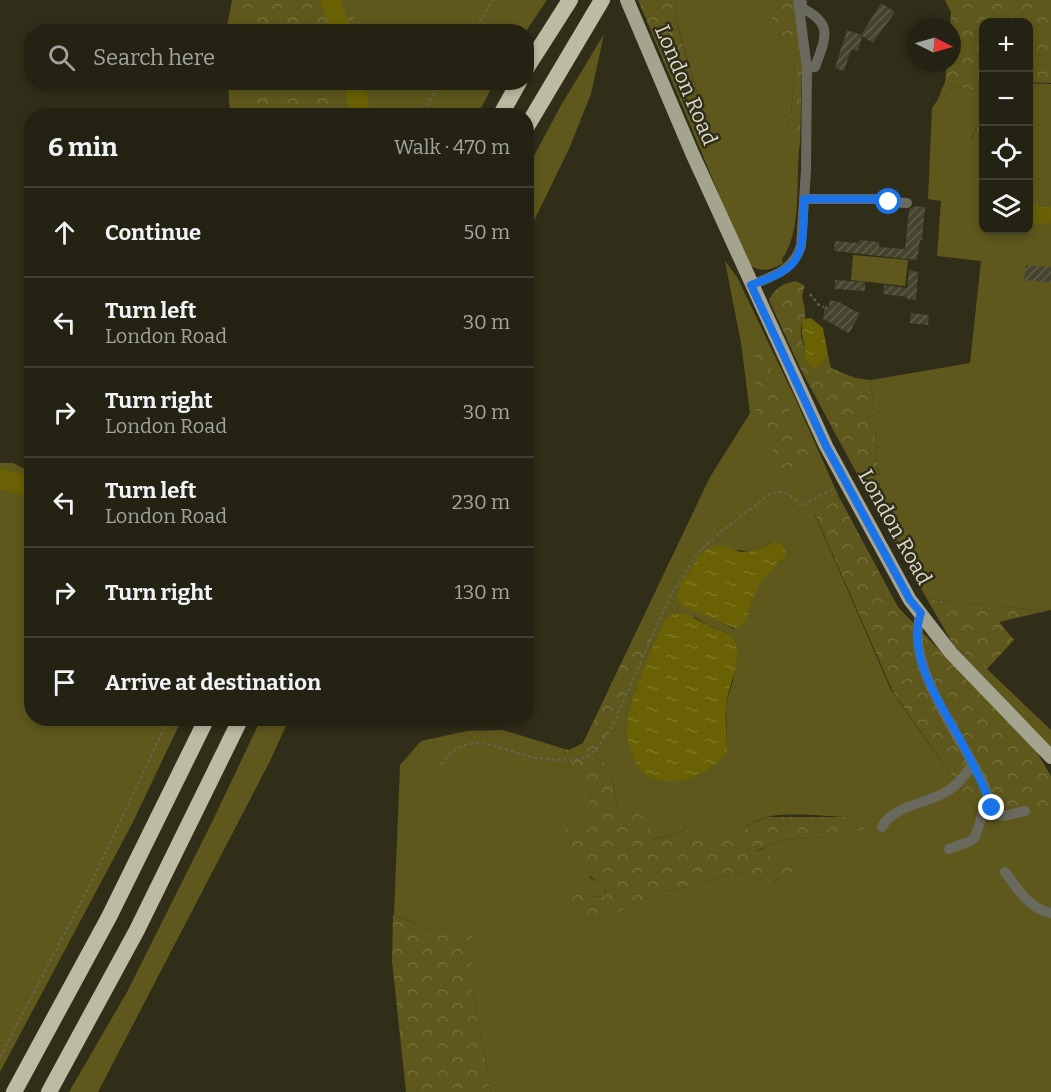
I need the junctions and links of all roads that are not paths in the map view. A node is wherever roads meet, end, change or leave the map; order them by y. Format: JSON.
{"nodes":[{"id":1,"x":570,"y":0,"type":"edge"},
{"id":2,"x":627,"y":0,"type":"edge"},
{"id":3,"x":800,"y":2,"type":"edge"},
{"id":4,"x":598,"y":7,"type":"edge"},
{"id":5,"x":534,"y":56,"type":"edge"},
{"id":6,"x":807,"y":68,"type":"junction"},
{"id":7,"x":515,"y":90,"type":"edge"},
{"id":8,"x":504,"y":108,"type":"edge"},
{"id":9,"x":534,"y":115,"type":"edge"},
{"id":10,"x":804,"y":199,"type":"junction"},
{"id":11,"x":907,"y":203,"type":"dead end"},
{"id":12,"x":751,"y":285,"type":"junction"},
{"id":13,"x":921,"y":613,"type":"junction"},
{"id":14,"x":203,"y":726,"type":"edge"},
{"id":15,"x":237,"y":726,"type":"edge"},
{"id":16,"x":1051,"y":757,"type":"edge"},
{"id":17,"x":972,"y":765,"type":"junction"},
{"id":18,"x":988,"y":798,"type":"junction"},
{"id":19,"x":1025,"y":811,"type":"dead end"},
{"id":20,"x":882,"y":827,"type":"dead end"},
{"id":21,"x":949,"y":849,"type":"dead end"},
{"id":22,"x":1005,"y":872,"type":"dead end"},
{"id":23,"x":1051,"y":913,"type":"edge"},
{"id":24,"x":14,"y":1092,"type":"edge"},
{"id":25,"x":49,"y":1092,"type":"edge"}],
"edges":[{"from":1,"to":5,"type":"highway"},
{"from":2,"to":12,"type":"main road","name":"London Road"},
{"from":3,"to":6,"type":"street"},
{"from":3,"to":6,"type":"street"},
{"from":4,"to":9,"type":"highway"},
{"from":6,"to":10,"type":"street"},
{"from":7,"to":8,"type":"highway"},
{"from":10,"to":11,"type":"street"},
{"from":10,"to":12,"type":"street"},
{"from":12,"to":13,"type":"main road","name":"London Road"},
{"from":13,"to":16,"type":"main road","name":"London Road"},
{"from":13,"to":17,"type":"street"},
{"from":14,"to":24,"type":"highway"},
{"from":15,"to":25,"type":"highway"},
{"from":17,"to":18,"type":"street"},
{"from":17,"to":20,"type":"street"},
{"from":18,"to":19,"type":"street"},
{"from":18,"to":21,"type":"street"},
{"from":22,"to":23,"type":"street"}]}
